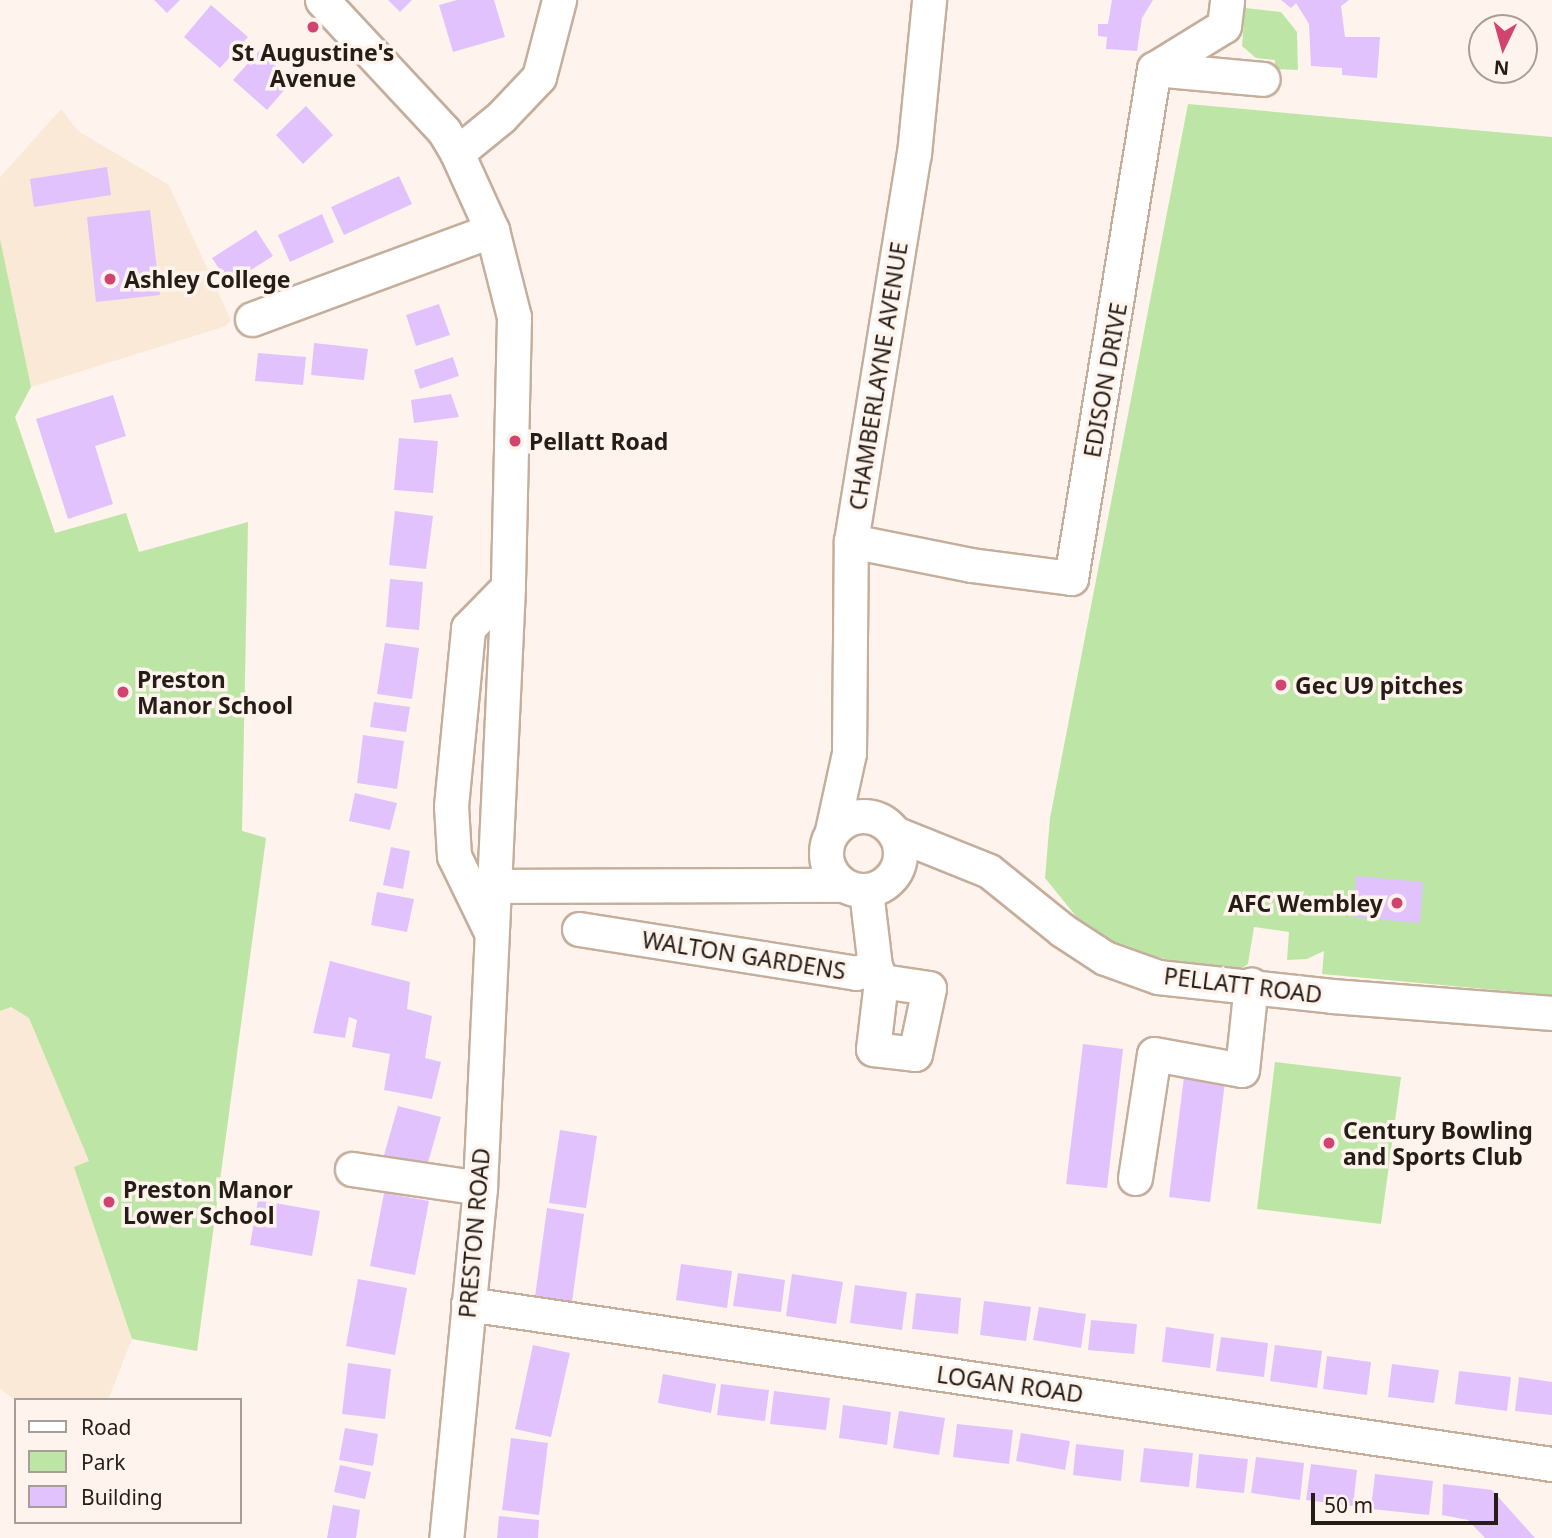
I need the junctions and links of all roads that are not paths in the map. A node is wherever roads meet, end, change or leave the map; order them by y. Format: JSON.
{"nodes":[{"id":1,"x":322,"y":0,"type":"edge"},
{"id":2,"x":559,"y":0,"type":"edge"},
{"id":3,"x":929,"y":0,"type":"edge"},
{"id":4,"x":1227,"y":0,"type":"edge"},
{"id":5,"x":1154,"y":69,"type":"junction"},
{"id":6,"x":1263,"y":79,"type":"dead end"},
{"id":7,"x":457,"y":153,"type":"junction"},
{"id":8,"x":492,"y":230,"type":"junction"},
{"id":9,"x":252,"y":319,"type":"dead end"},
{"id":10,"x":851,"y":541,"type":"junction"},
{"id":11,"x":508,"y":587,"type":"junction"},
{"id":12,"x":849,"y":753,"type":"junction"},
{"id":13,"x":887,"y":825,"type":"junction"},
{"id":14,"x":829,"y":840,"type":"junction"},
{"id":15,"x":967,"y":862,"type":"junction"},
{"id":16,"x":894,"y":876,"type":"junction"},
{"id":17,"x":777,"y":884,"type":"junction"},
{"id":18,"x":493,"y":886,"type":"junction"},
{"id":19,"x":854,"y":888,"type":"junction"},
{"id":20,"x":579,"y":929,"type":"dead end"},
{"id":21,"x":491,"y":932,"type":"junction"},
{"id":22,"x":1251,"y":984,"type":"junction"},
{"id":23,"x":1552,"y":1013,"type":"edge"},
{"id":24,"x":352,"y":1169,"type":"dead end"},
{"id":25,"x":1135,"y":1178,"type":"dead end"},
{"id":26,"x":480,"y":1188,"type":"junction"},
{"id":27,"x":468,"y":1304,"type":"junction"},
{"id":28,"x":1552,"y":1464,"type":"edge"},
{"id":29,"x":445,"y":1537,"type":"edge"}],
"edges":[{"from":1,"to":7,"type":"street","name":"PRESTON ROAD"},
{"from":2,"to":7,"type":"street"},
{"from":3,"to":10,"type":"street","name":"CHAMBERLAYNE AVENUE"},
{"from":4,"to":5,"type":"street"},
{"from":5,"to":6,"type":"street"},
{"from":5,"to":10,"type":"street","name":"EDISON DRIVE"},
{"from":7,"to":8,"type":"street","name":"PRESTON ROAD"},
{"from":8,"to":9,"type":"street"},
{"from":8,"to":11,"type":"street","name":"PRESTON ROAD"},
{"from":10,"to":12,"type":"street","name":"CHAMBERLAYNE AVENUE"},
{"from":11,"to":18,"type":"street","name":"PRESTON ROAD"},
{"from":11,"to":21,"type":"street","name":"PRESTON ROAD"},
{"from":12,"to":13,"type":"street","name":"CHAMBERLAYNE AVENUE"},
{"from":12,"to":14,"type":"street","name":"CHAMBERLAYNE AVENUE"},
{"from":13,"to":14,"type":"street"},
{"from":13,"to":15,"type":"street","name":"PELLATT ROAD"},
{"from":13,"to":16,"type":"street"},
{"from":14,"to":17,"type":"street"},
{"from":14,"to":19,"type":"street"},
{"from":15,"to":16,"type":"street"},
{"from":15,"to":22,"type":"street","name":"PELLATT ROAD"},
{"from":16,"to":19,"type":"street"},
{"from":17,"to":18,"type":"street"},
{"from":17,"to":19,"type":"street"},
{"from":18,"to":21,"type":"street","name":"PRESTON ROAD"},
{"from":19,"to":20,"type":"street","name":"WALTON GARDENS"},
{"from":21,"to":26,"type":"street","name":"PRESTON ROAD"},
{"from":22,"to":23,"type":"street","name":"PELLATT ROAD"},
{"from":22,"to":25,"type":"street"},
{"from":24,"to":26,"type":"street"},
{"from":26,"to":27,"type":"street","name":"PRESTON ROAD"},
{"from":27,"to":28,"type":"street","name":"LOGAN ROAD"},
{"from":27,"to":29,"type":"street","name":"PRESTON ROAD"}]}
